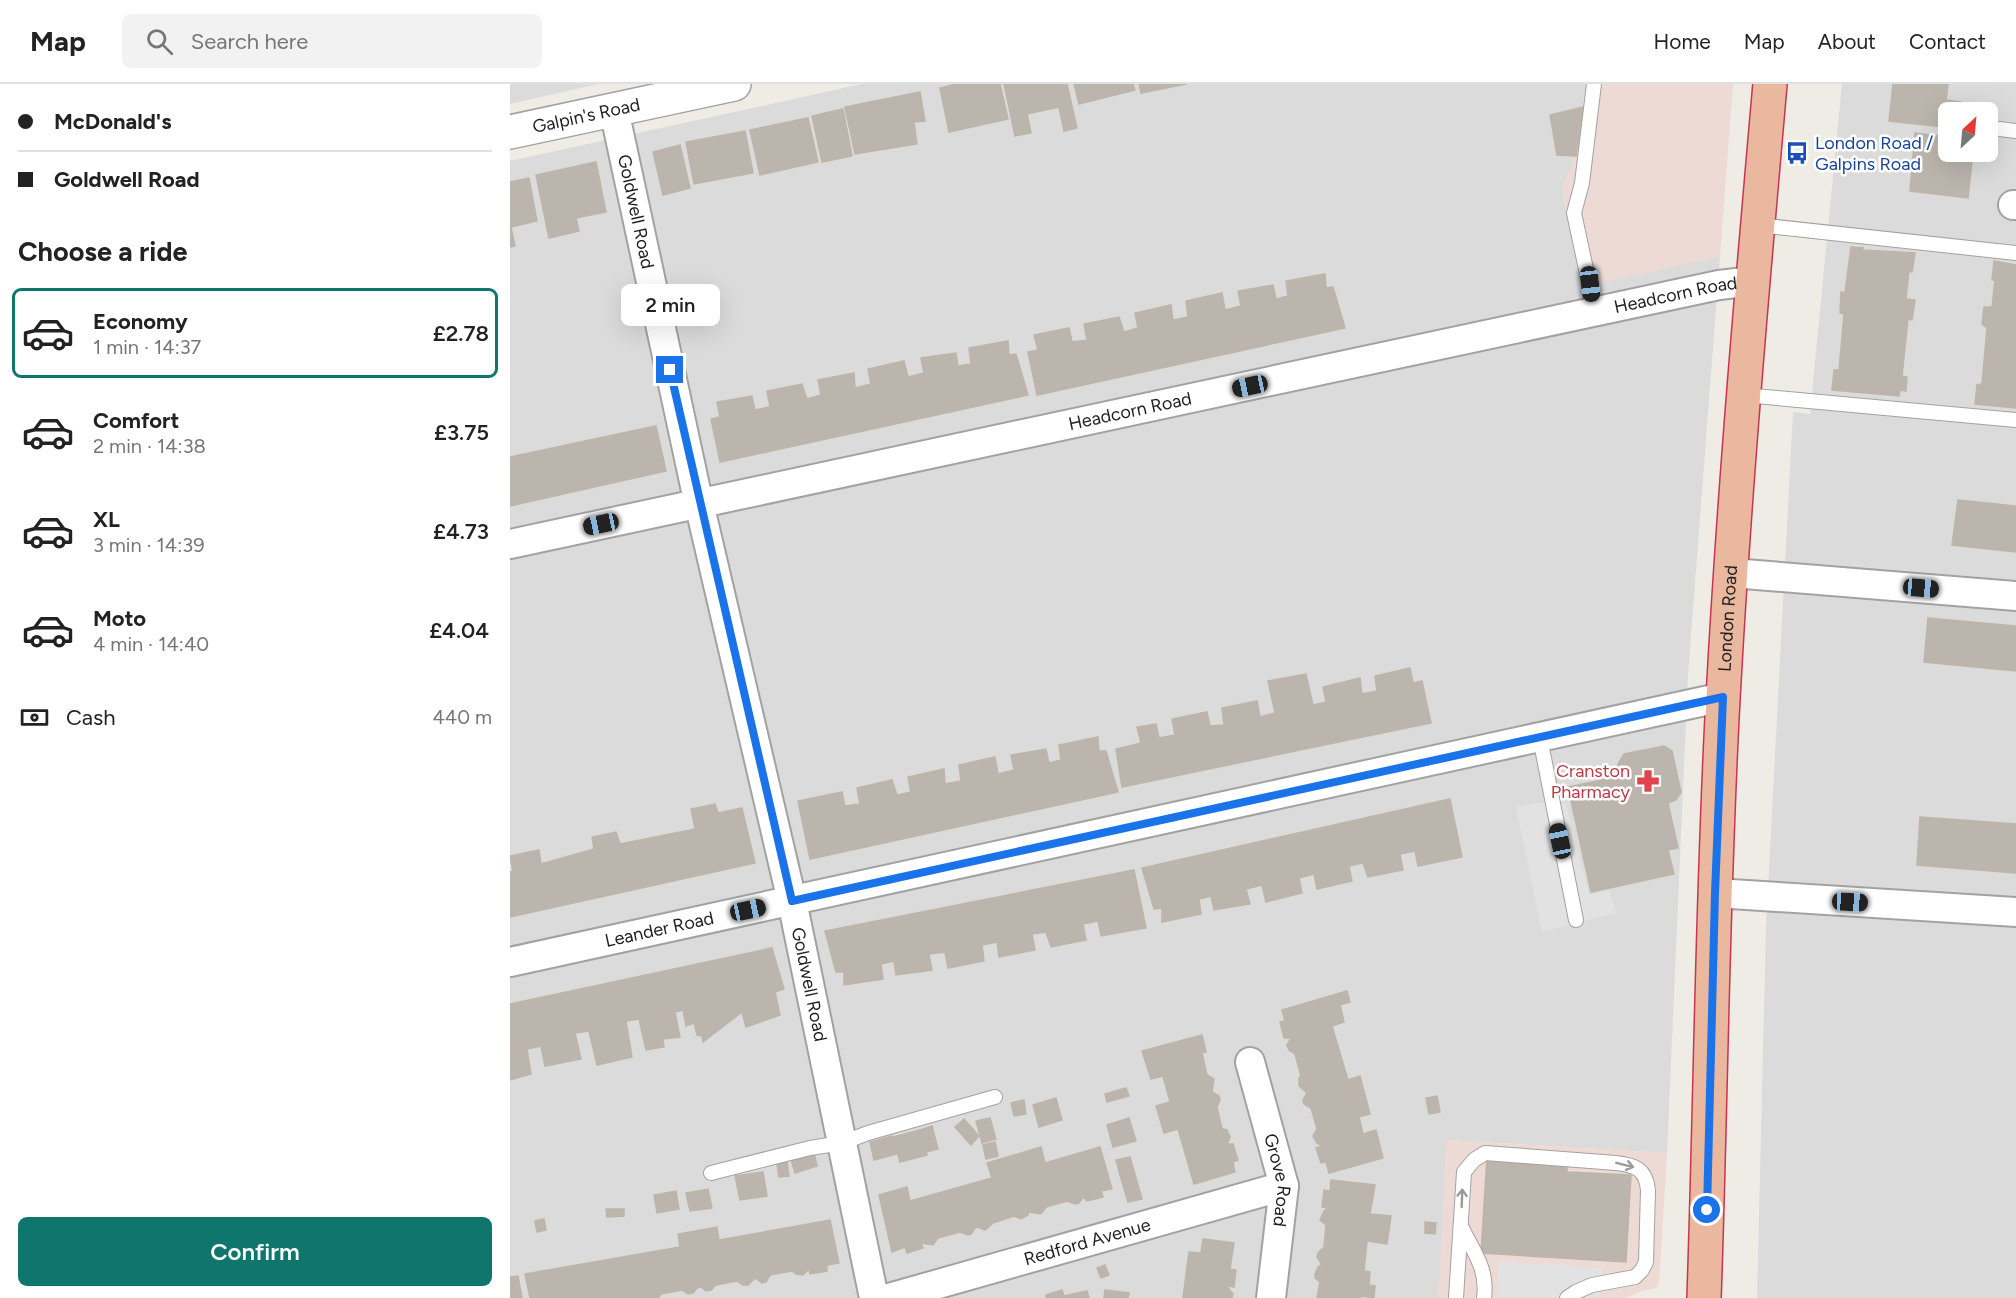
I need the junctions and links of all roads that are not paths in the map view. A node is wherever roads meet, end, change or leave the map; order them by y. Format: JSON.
{"nodes":[{"id":1,"x":734,"y":84,"type":"edge"},
{"id":2,"x":1594,"y":84,"type":"edge"},
{"id":3,"x":1770,"y":84,"type":"edge"},
{"id":4,"x":614,"y":110,"type":"junction"},
{"id":5,"x":2000,"y":129,"type":"dead end"},
{"id":6,"x":2016,"y":131,"type":"edge"},
{"id":7,"x":510,"y":132,"type":"edge"},
{"id":8,"x":1758,"y":225,"type":"junction"},
{"id":9,"x":2016,"y":253,"type":"edge"},
{"id":10,"x":1753,"y":281,"type":"junction"},
{"id":11,"x":1593,"y":312,"type":"junction"},
{"id":12,"x":1744,"y":395,"type":"junction"},
{"id":13,"x":2016,"y":420,"type":"edge"},
{"id":14,"x":700,"y":504,"type":"junction"},
{"id":15,"x":510,"y":544,"type":"edge"},
{"id":16,"x":1732,"y":573,"type":"junction"},
{"id":17,"x":2016,"y":596,"type":"edge"},
{"id":18,"x":1723,"y":697,"type":"junction"},
{"id":19,"x":1540,"y":738,"type":"junction"},
{"id":20,"x":1715,"y":893,"type":"junction"},
{"id":21,"x":792,"y":901,"type":"junction"},
{"id":22,"x":2016,"y":912,"type":"edge"},
{"id":23,"x":1576,"y":920,"type":"dead end"},
{"id":24,"x":510,"y":962,"type":"edge"},
{"id":25,"x":1250,"y":1062,"type":"dead end"},
{"id":26,"x":994,"y":1097,"type":"dead end"},
{"id":27,"x":842,"y":1143,"type":"junction"},
{"id":28,"x":711,"y":1173,"type":"dead end"},
{"id":29,"x":1284,"y":1186,"type":"junction"},
{"id":30,"x":1462,"y":1227,"type":"junction"},
{"id":31,"x":874,"y":1298,"type":"edge"},
{"id":32,"x":889,"y":1298,"type":"edge"},
{"id":33,"x":1271,"y":1298,"type":"edge"},
{"id":34,"x":1456,"y":1298,"type":"edge"},
{"id":35,"x":1484,"y":1298,"type":"edge"},
{"id":36,"x":1567,"y":1298,"type":"edge"},
{"id":37,"x":1704,"y":1298,"type":"edge"}],
"edges":[{"from":1,"to":4,"type":"street","name":"Galpin's Road"},
{"from":2,"to":11,"type":"lane"},
{"from":3,"to":8,"type":"highway","name":"London Road"},
{"from":4,"to":7,"type":"street","name":"Galpin's Road"},
{"from":4,"to":14,"type":"street","name":"Goldwell Road"},
{"from":5,"to":6,"type":"lane"},
{"from":8,"to":9,"type":"lane"},
{"from":8,"to":10,"type":"highway","name":"London Road"},
{"from":10,"to":11,"type":"street","name":"Headcorn Road"},
{"from":10,"to":12,"type":"highway","name":"London Road"},
{"from":11,"to":14,"type":"street","name":"Headcorn Road"},
{"from":12,"to":13,"type":"lane"},
{"from":12,"to":16,"type":"highway","name":"London Road"},
{"from":14,"to":15,"type":"street","name":"Headcorn Road"},
{"from":14,"to":21,"type":"street","name":"Goldwell Road"},
{"from":16,"to":17,"type":"street"},
{"from":16,"to":18,"type":"highway","name":"London Road"},
{"from":18,"to":19,"type":"street","name":"Leander Road"},
{"from":18,"to":20,"type":"highway","name":"London Road"},
{"from":19,"to":21,"type":"street","name":"Leander Road"},
{"from":19,"to":23,"type":"lane"},
{"from":20,"to":22,"type":"street"},
{"from":20,"to":37,"type":"highway","name":"London Road"},
{"from":21,"to":24,"type":"street","name":"Leander Road"},
{"from":21,"to":27,"type":"street","name":"Goldwell Road"},
{"from":25,"to":29,"type":"street","name":"Grove Road"},
{"from":26,"to":27,"type":"lane"},
{"from":27,"to":28,"type":"lane"},
{"from":27,"to":31,"type":"street","name":"Goldwell Road"},
{"from":29,"to":32,"type":"street","name":"Redford Avenue"},
{"from":29,"to":33,"type":"street","name":"Grove Road"},
{"from":30,"to":34,"type":"lane"},
{"from":30,"to":35,"type":"lane"},
{"from":30,"to":36,"type":"lane","one_way":true}]}
